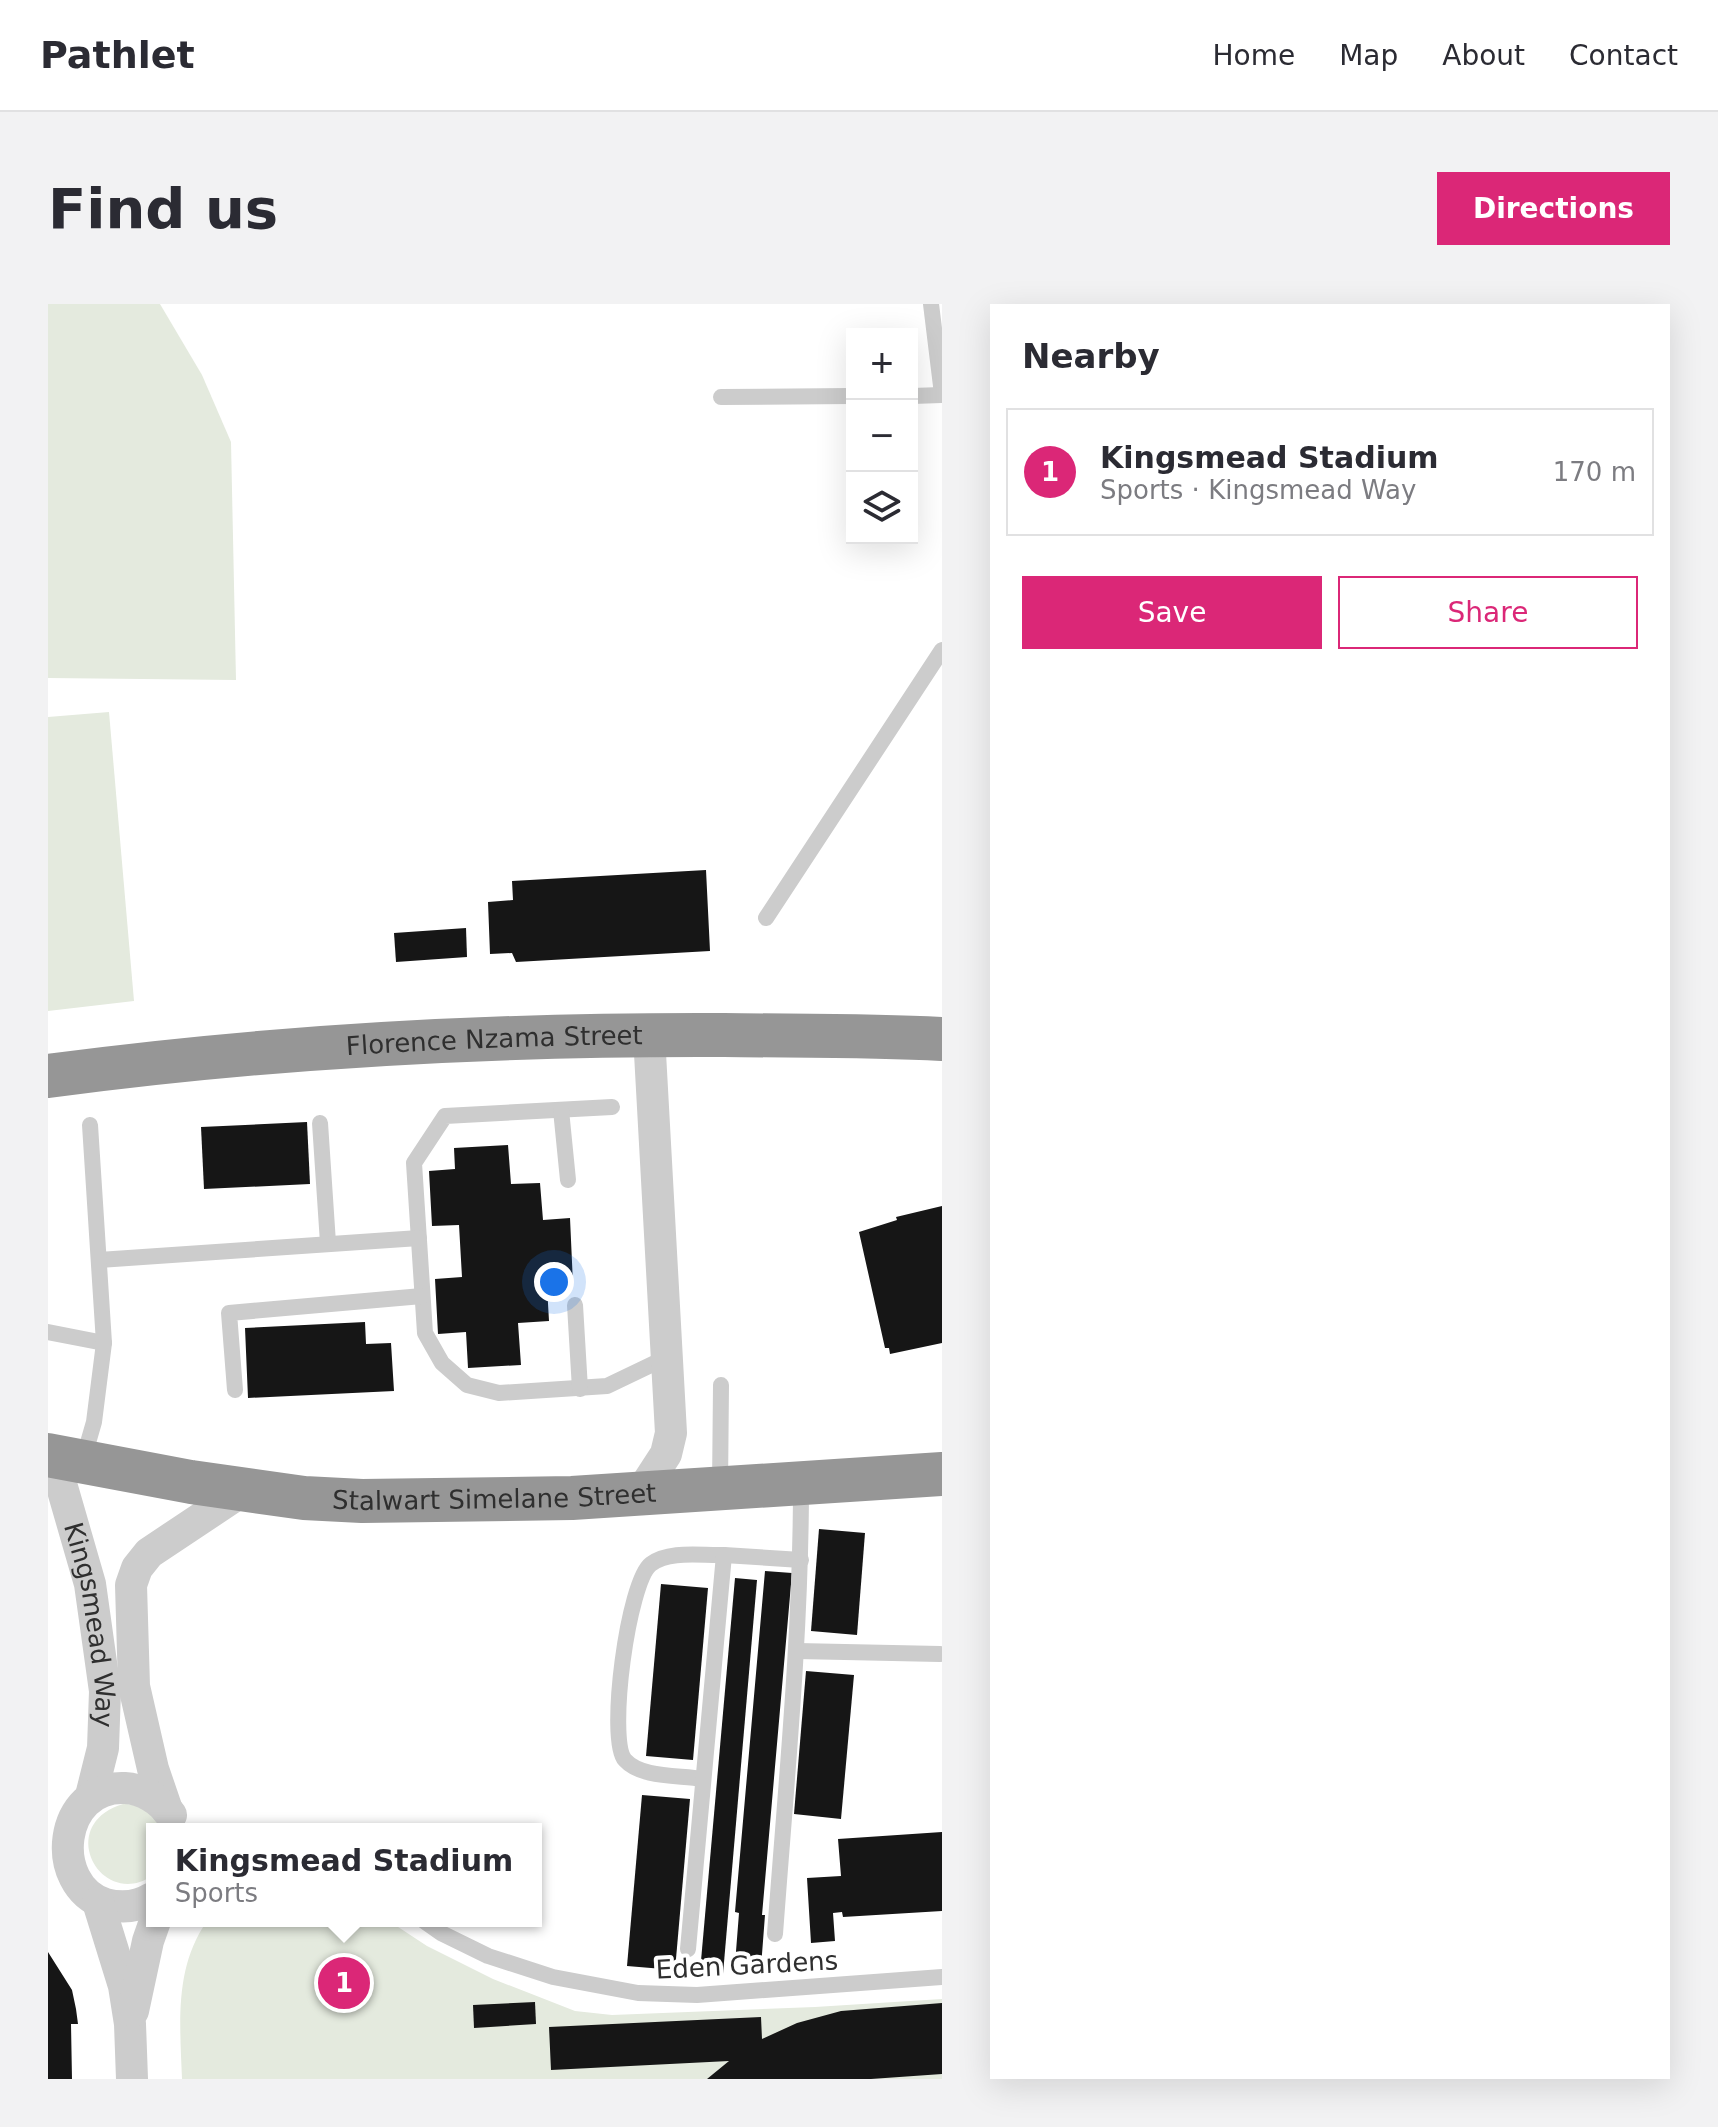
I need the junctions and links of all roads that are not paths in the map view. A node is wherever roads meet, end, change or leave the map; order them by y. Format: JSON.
{"nodes":[{"id":1,"x":931,"y":304,"type":"edge"},
{"id":2,"x":942,"y":395,"type":"edge"},
{"id":3,"x":846,"y":396,"type":"edge"},
{"id":4,"x":918,"y":396,"type":"edge"},
{"id":5,"x":721,"y":397,"type":"dead end"},
{"id":6,"x":942,"y":650,"type":"edge"},
{"id":7,"x":766,"y":918,"type":"dead end"},
{"id":8,"x":649,"y":1035,"type":"junction"},
{"id":9,"x":942,"y":1039,"type":"edge"},
{"id":10,"x":48,"y":1076,"type":"edge"},
{"id":11,"x":612,"y":1107,"type":"dead end"},
{"id":12,"x":561,"y":1110,"type":"junction"},
{"id":13,"x":320,"y":1123,"type":"dead end"},
{"id":14,"x":90,"y":1125,"type":"dead end"},
{"id":15,"x":568,"y":1180,"type":"dead end"},
{"id":16,"x":419,"y":1238,"type":"junction"},
{"id":17,"x":328,"y":1243,"type":"junction"},
{"id":18,"x":99,"y":1260,"type":"junction"},
{"id":19,"x":422,"y":1296,"type":"junction"},
{"id":20,"x":575,"y":1305,"type":"dead end"},
{"id":21,"x":48,"y":1332,"type":"edge"},
{"id":22,"x":104,"y":1343,"type":"junction"},
{"id":23,"x":668,"y":1362,"type":"junction"},
{"id":24,"x":721,"y":1385,"type":"dead end"},
{"id":25,"x":580,"y":1389,"type":"junction"},
{"id":26,"x":235,"y":1390,"type":"dead end"},
{"id":27,"x":61,"y":1458,"type":"edge"},
{"id":28,"x":942,"y":1474,"type":"edge"},
{"id":29,"x":801,"y":1483,"type":"junction"},
{"id":30,"x":245,"y":1489,"type":"junction"},
{"id":31,"x":720,"y":1489,"type":"junction"},
{"id":32,"x":640,"y":1494,"type":"junction"},
{"id":33,"x":724,"y":1555,"type":"junction"},
{"id":34,"x":801,"y":1560,"type":"junction"},
{"id":35,"x":797,"y":1651,"type":"junction"},
{"id":36,"x":940,"y":1654,"type":"dead end"},
{"id":37,"x":702,"y":1779,"type":"junction"},
{"id":38,"x":70,"y":1810,"type":"edge"},
{"id":39,"x":172,"y":1819,"type":"edge"},
{"id":40,"x":60,"y":1879,"type":"edge"},
{"id":41,"x":146,"y":1900,"type":"edge"},
{"id":42,"x":98,"y":1902,"type":"junction"},
{"id":43,"x":153,"y":1927,"type":"edge"},
{"id":44,"x":432,"y":1927,"type":"edge"},
{"id":45,"x":775,"y":1934,"type":"dead end"},
{"id":46,"x":688,"y":1949,"type":"dead end"},
{"id":47,"x":942,"y":1977,"type":"edge"},
{"id":48,"x":130,"y":2024,"type":"junction"},
{"id":49,"x":132,"y":2079,"type":"edge"}],
"edges":[{"from":1,"to":2,"type":"lane"},
{"from":2,"to":4,"type":"lane"},
{"from":3,"to":5,"type":"lane"},
{"from":6,"to":7,"type":"lane"},
{"from":8,"to":9,"type":"highway","name":"Florence Nzama Street"},
{"from":8,"to":10,"type":"highway","name":"Florence Nzama Street"},
{"from":8,"to":23,"type":"street"},
{"from":11,"to":12,"type":"lane"},
{"from":12,"to":15,"type":"lane"},
{"from":12,"to":16,"type":"lane"},
{"from":13,"to":17,"type":"lane"},
{"from":14,"to":18,"type":"lane"},
{"from":16,"to":17,"type":"lane"},
{"from":16,"to":19,"type":"lane"},
{"from":17,"to":18,"type":"lane"},
{"from":18,"to":22,"type":"lane"},
{"from":19,"to":25,"type":"lane"},
{"from":19,"to":26,"type":"lane"},
{"from":20,"to":25,"type":"lane"},
{"from":21,"to":22,"type":"lane"},
{"from":22,"to":27,"type":"lane"},
{"from":23,"to":25,"type":"lane"},
{"from":23,"to":32,"type":"street"},
{"from":24,"to":31,"type":"lane"},
{"from":27,"to":30,"type":"highway","name":"Stalwart Simelane Street"},
{"from":27,"to":38,"type":"street","name":"Kingsmead Way"},
{"from":28,"to":29,"type":"highway","name":"Stalwart Simelane Street"},
{"from":29,"to":31,"type":"highway","name":"Stalwart Simelane Street"},
{"from":29,"to":34,"type":"lane"},
{"from":30,"to":32,"type":"highway","name":"Stalwart Simelane Street"},
{"from":30,"to":39,"type":"street","name":"Kingsmead Way"},
{"from":31,"to":32,"type":"highway","name":"Stalwart Simelane Street"},
{"from":33,"to":34,"type":"lane"},
{"from":33,"to":37,"type":"lane"},
{"from":33,"to":37,"type":"lane"},
{"from":34,"to":35,"type":"lane"},
{"from":35,"to":36,"type":"lane"},
{"from":35,"to":45,"type":"lane"},
{"from":37,"to":46,"type":"lane"},
{"from":38,"to":39,"type":"street"},
{"from":38,"to":40,"type":"street","name":"Kingsmead Way"},
{"from":40,"to":42,"type":"street"},
{"from":41,"to":42,"type":"street"},
{"from":42,"to":48,"type":"street"},
{"from":43,"to":48,"type":"street"},
{"from":44,"to":47,"type":"lane","name":"Eden Gardens"},
{"from":48,"to":49,"type":"street"}]}
